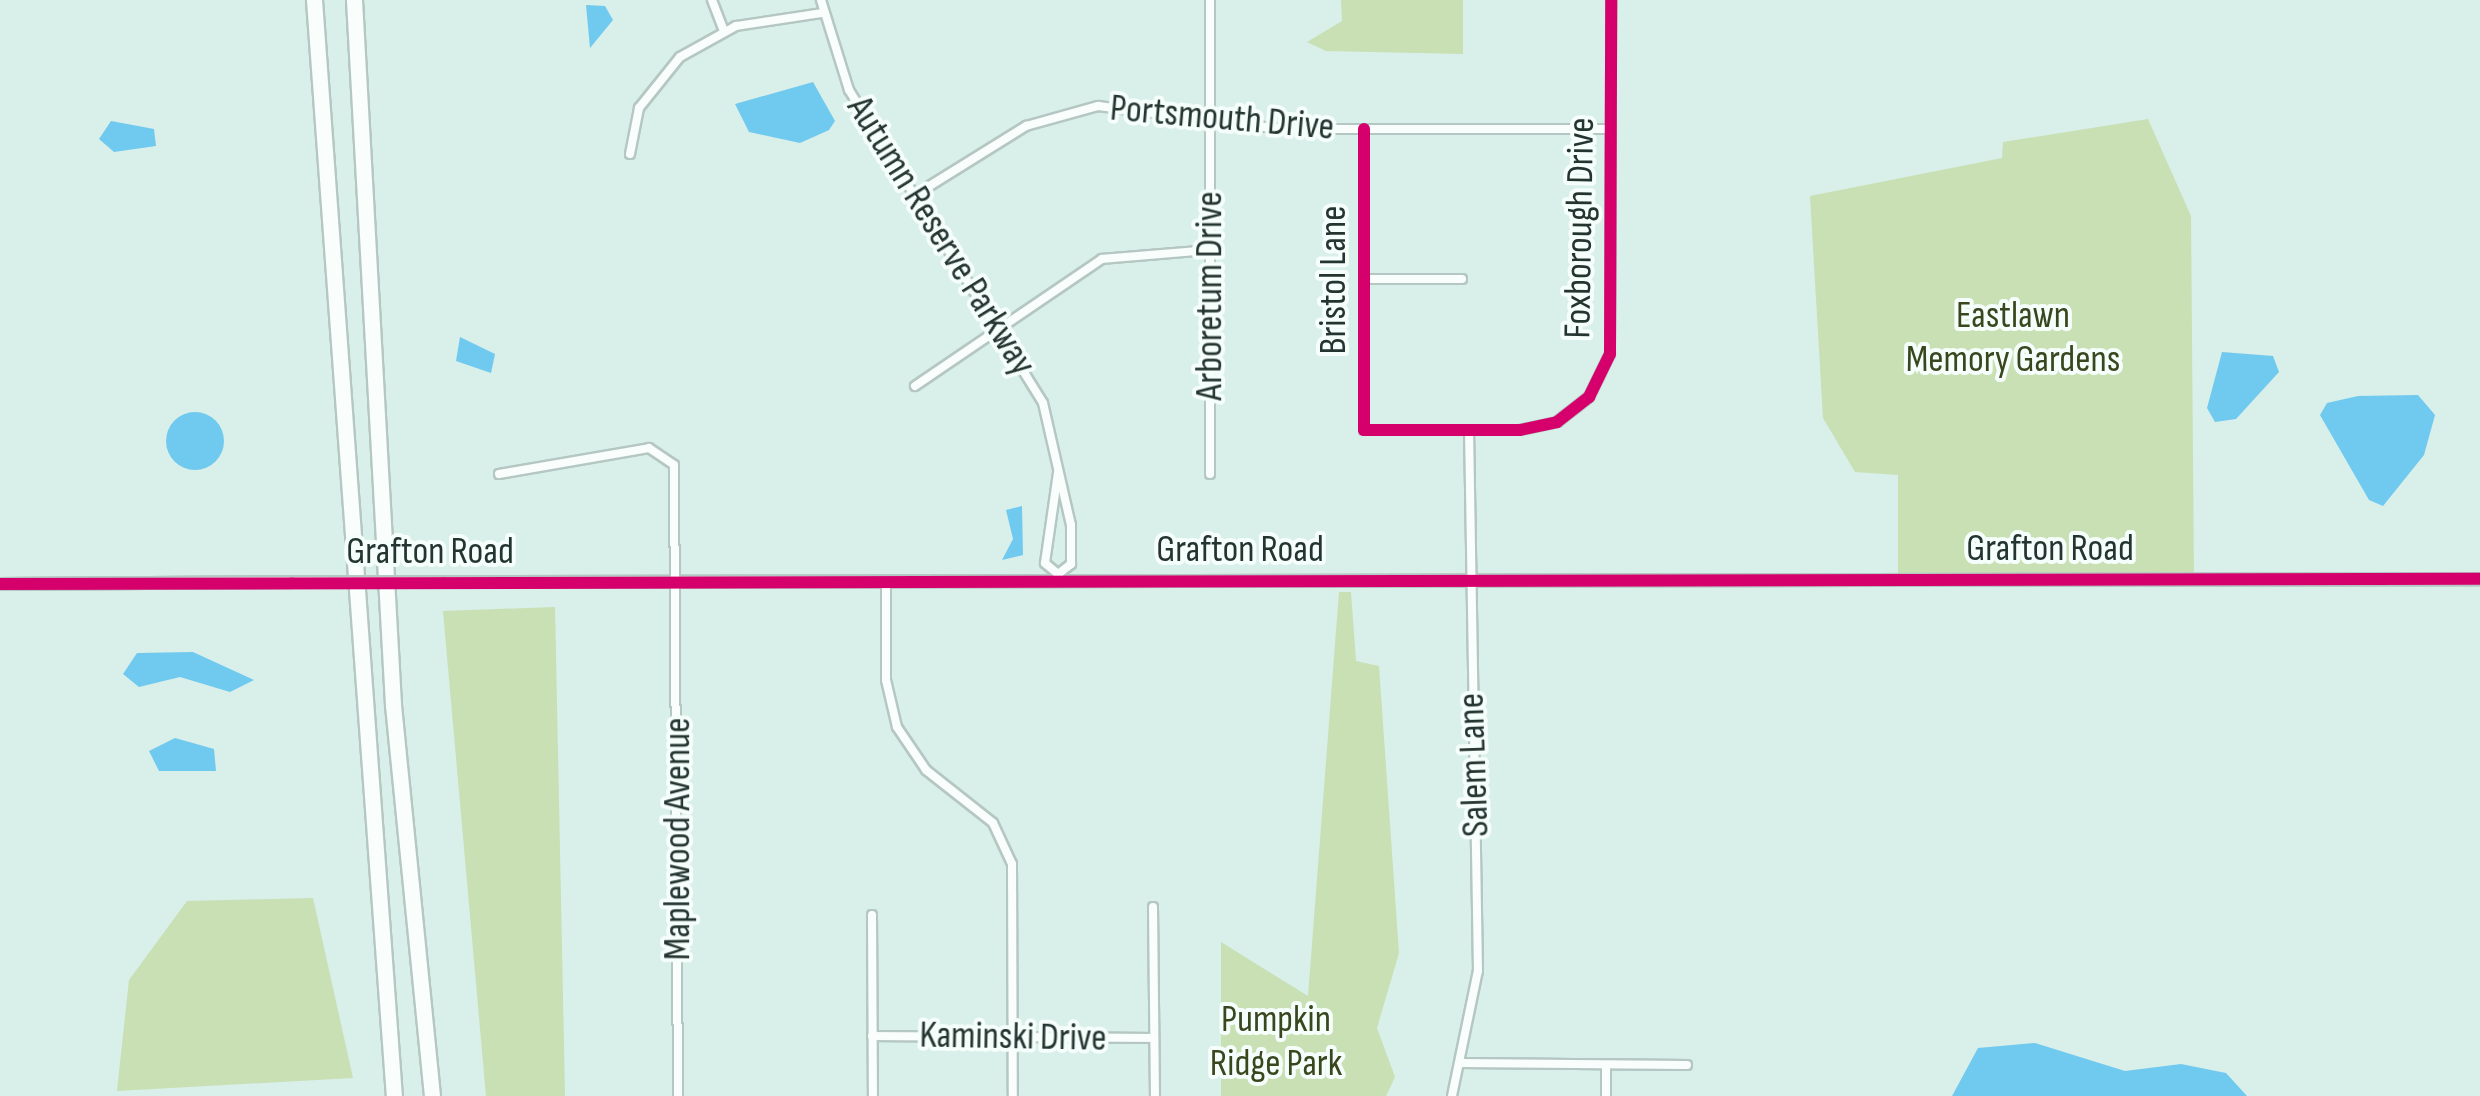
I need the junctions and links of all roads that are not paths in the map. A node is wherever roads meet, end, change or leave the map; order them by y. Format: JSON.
{"nodes":[{"id":1,"x":314,"y":0,"type":"edge"},
{"id":2,"x":354,"y":0,"type":"edge"},
{"id":3,"x":712,"y":0,"type":"edge"},
{"id":4,"x":820,"y":0,"type":"edge"},
{"id":5,"x":1210,"y":0,"type":"edge"},
{"id":6,"x":1611,"y":0,"type":"edge"},
{"id":7,"x":822,"y":13,"type":"junction"},
{"id":8,"x":724,"y":31,"type":"junction"},
{"id":9,"x":1210,"y":118,"type":"junction"},
{"id":10,"x":1364,"y":129,"type":"junction"},
{"id":11,"x":1611,"y":129,"type":"junction"},
{"id":12,"x":630,"y":154,"type":"dead end"},
{"id":13,"x":915,"y":196,"type":"junction"},
{"id":14,"x":1210,"y":250,"type":"junction"},
{"id":15,"x":1364,"y":278,"type":"junction"},
{"id":16,"x":1462,"y":280,"type":"dead end"},
{"id":17,"x":997,"y":324,"type":"junction"},
{"id":18,"x":915,"y":386,"type":"dead end"},
{"id":19,"x":1364,"y":430,"type":"joint"},
{"id":20,"x":1470,"y":430,"type":"junction"},
{"id":21,"x":1058,"y":473,"type":"junction"},
{"id":22,"x":499,"y":474,"type":"dead end"},
{"id":23,"x":1210,"y":474,"type":"dead end"},
{"id":24,"x":1058,"y":577,"type":"junction"},
{"id":25,"x":1469,"y":579,"type":"junction"},
{"id":26,"x":2480,"y":579,"type":"edge"},
{"id":27,"x":886,"y":580,"type":"junction"},
{"id":28,"x":676,"y":581,"type":"junction"},
{"id":29,"x":0,"y":584,"type":"edge"},
{"id":30,"x":1153,"y":907,"type":"dead end"},
{"id":31,"x":872,"y":915,"type":"dead end"},
{"id":32,"x":872,"y":1036,"type":"junction"},
{"id":33,"x":1013,"y":1037,"type":"junction"},
{"id":34,"x":1154,"y":1038,"type":"junction"},
{"id":35,"x":1461,"y":1064,"type":"junction"},
{"id":36,"x":1606,"y":1065,"type":"junction"},
{"id":37,"x":1686,"y":1066,"type":"dead end"},
{"id":38,"x":394,"y":1096,"type":"edge"},
{"id":39,"x":432,"y":1096,"type":"edge"},
{"id":40,"x":678,"y":1096,"type":"edge"},
{"id":41,"x":872,"y":1096,"type":"edge"},
{"id":42,"x":1013,"y":1096,"type":"edge"},
{"id":43,"x":1154,"y":1096,"type":"edge"},
{"id":44,"x":1452,"y":1096,"type":"edge"},
{"id":45,"x":1606,"y":1096,"type":"edge"}],
"edges":[{"from":1,"to":38,"type":"highway"},
{"from":2,"to":39,"type":"highway"},
{"from":3,"to":8,"type":"street"},
{"from":4,"to":7,"type":"street","name":"Autumn Reserve Parkway"},
{"from":5,"to":9,"type":"street","name":"Arboretum Drive"},
{"from":6,"to":11,"type":"street","name":"Foxborough Drive"},
{"from":7,"to":8,"type":"street"},
{"from":7,"to":13,"type":"street","name":"Autumn Reserve Parkway"},
{"from":8,"to":12,"type":"street"},
{"from":9,"to":10,"type":"street","name":"Portsmouth Drive"},
{"from":9,"to":13,"type":"street","name":"Portsmouth Drive"},
{"from":9,"to":14,"type":"street","name":"Arboretum Drive"},
{"from":10,"to":11,"type":"street","name":"Portsmouth Drive"},
{"from":10,"to":15,"type":"street","name":"Bristol Lane"},
{"from":11,"to":20,"type":"street","name":"Foxborough Drive"},
{"from":13,"to":17,"type":"street","name":"Autumn Reserve Parkway"},
{"from":14,"to":17,"type":"street"},
{"from":14,"to":23,"type":"street","name":"Arboretum Drive"},
{"from":15,"to":16,"type":"street"},
{"from":15,"to":19,"type":"street","name":"Bristol Lane"},
{"from":17,"to":18,"type":"street"},
{"from":17,"to":21,"type":"street","name":"Autumn Reserve Parkway"},
{"from":19,"to":20,"type":"street","name":"Foxborough Drive"},
{"from":20,"to":25,"type":"street","name":"Salem Lane"},
{"from":21,"to":24,"type":"street","name":"Autumn Reserve Parkway"},
{"from":21,"to":24,"type":"street","name":"Autumn Reserve Parkway"},
{"from":22,"to":28,"type":"street","name":"Maplewood Avenue"},
{"from":24,"to":25,"type":"street","name":"Grafton Road"},
{"from":24,"to":27,"type":"street","name":"Grafton Road"},
{"from":25,"to":26,"type":"street","name":"Grafton Road"},
{"from":25,"to":35,"type":"street","name":"Salem Lane"},
{"from":27,"to":28,"type":"street","name":"Grafton Road"},
{"from":27,"to":33,"type":"street"},
{"from":28,"to":29,"type":"street","name":"Grafton Road","bridge":true},
{"from":28,"to":40,"type":"street","name":"Maplewood Avenue"},
{"from":30,"to":34,"type":"street"},
{"from":31,"to":32,"type":"street"},
{"from":32,"to":33,"type":"street","name":"Kaminski Drive"},
{"from":32,"to":41,"type":"street"},
{"from":33,"to":34,"type":"street","name":"Kaminski Drive"},
{"from":33,"to":42,"type":"street"},
{"from":34,"to":43,"type":"street"},
{"from":35,"to":36,"type":"street"},
{"from":35,"to":44,"type":"street","name":"Salem Lane"},
{"from":36,"to":37,"type":"street"},
{"from":36,"to":45,"type":"street"}]}
